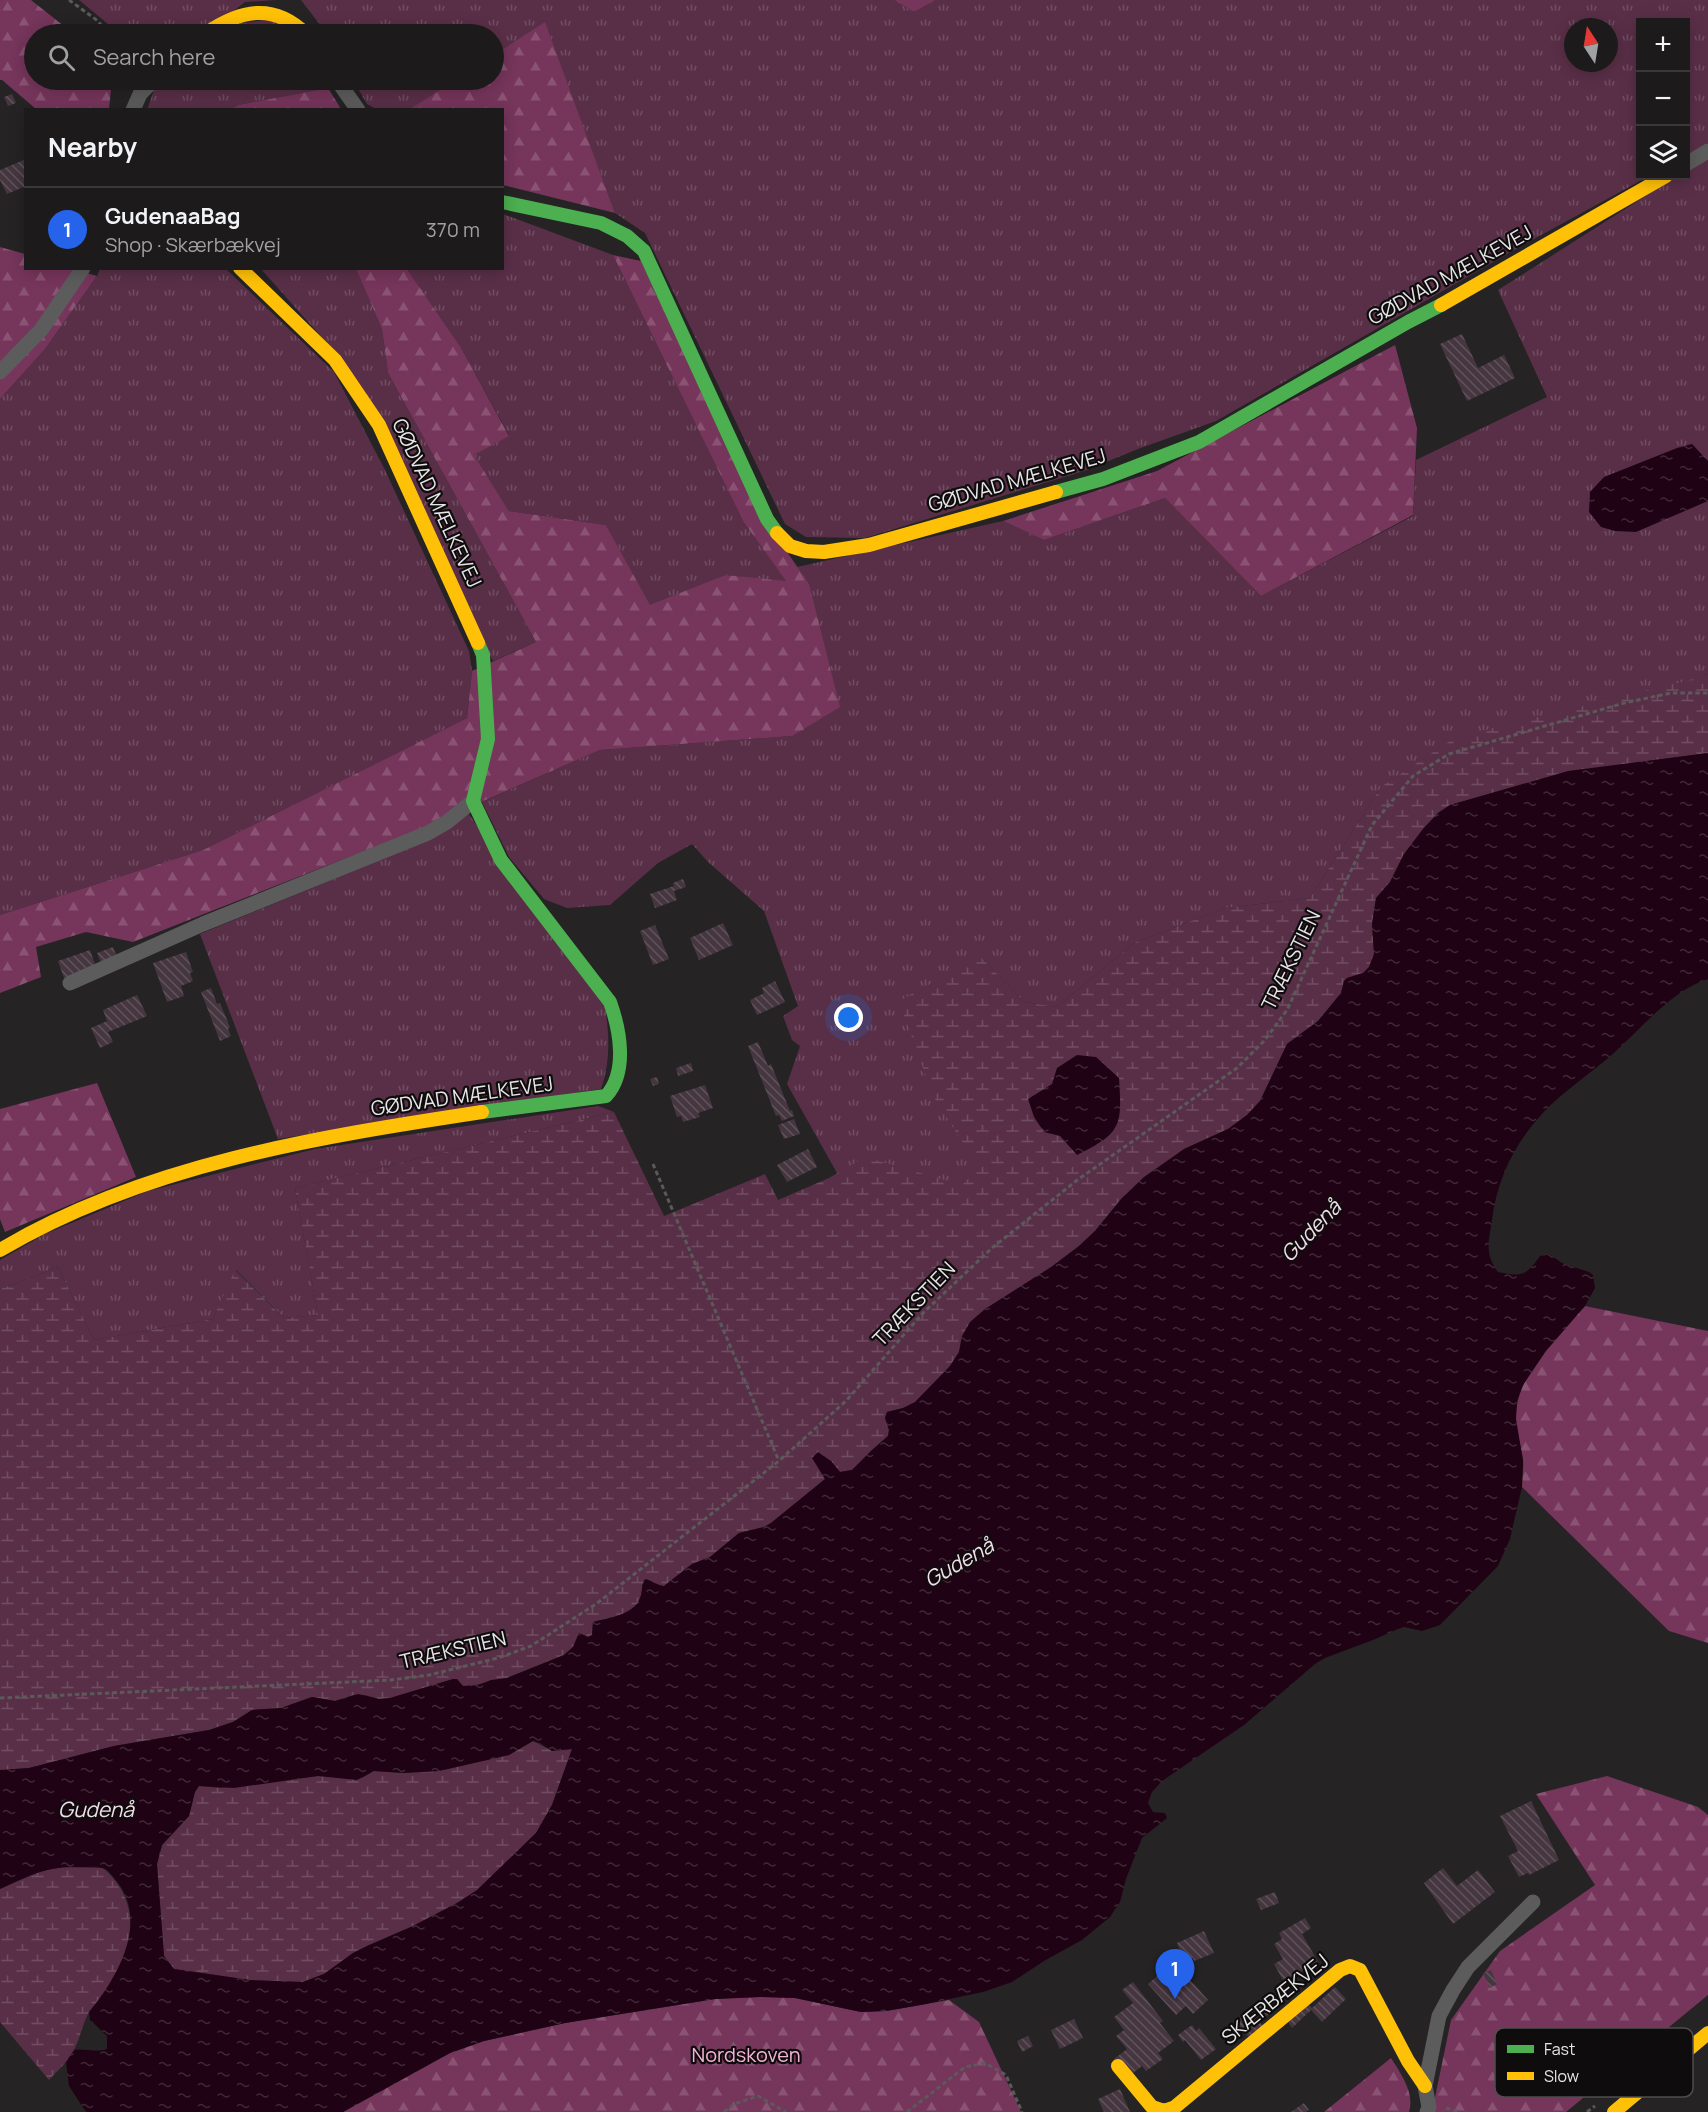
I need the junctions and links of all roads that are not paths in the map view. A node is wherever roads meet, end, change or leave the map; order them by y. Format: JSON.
{"nodes":[{"id":1,"x":222,"y":24,"type":"edge"},
{"id":2,"x":294,"y":24,"type":"edge"},
{"id":3,"x":144,"y":90,"type":"edge"},
{"id":4,"x":344,"y":90,"type":"edge"},
{"id":5,"x":134,"y":108,"type":"edge"},
{"id":6,"x":357,"y":108,"type":"edge"},
{"id":7,"x":1708,"y":151,"type":"edge"},
{"id":8,"x":1690,"y":162,"type":"edge"},
{"id":9,"x":1659,"y":180,"type":"edge"},
{"id":10,"x":504,"y":202,"type":"edge"},
{"id":11,"x":83,"y":270,"type":"edge"},
{"id":12,"x":242,"y":270,"type":"edge"},
{"id":13,"x":0,"y":372,"type":"edge"},
{"id":14,"x":473,"y":801,"type":"junction"},
{"id":15,"x":70,"y":983,"type":"dead end"},
{"id":16,"x":0,"y":1250,"type":"edge"},
{"id":17,"x":1533,"y":1902,"type":"dead end"},
{"id":18,"x":1708,"y":2033,"type":"edge"},
{"id":19,"x":1693,"y":2046,"type":"edge"},
{"id":20,"x":1118,"y":2066,"type":"dead end"},
{"id":21,"x":1425,"y":2086,"type":"junction"},
{"id":22,"x":1632,"y":2097,"type":"edge"},
{"id":23,"x":1427,"y":2112,"type":"edge"},
{"id":24,"x":1614,"y":2112,"type":"edge"}],
"edges":[{"from":1,"to":2,"type":"street"},
{"from":3,"to":5,"type":"street"},
{"from":4,"to":6,"type":"street"},
{"from":7,"to":8,"type":"street"},
{"from":9,"to":10,"type":"street","name":"GØDVAD MÆLKEVEJ"},
{"from":11,"to":13,"type":"street"},
{"from":12,"to":14,"type":"street","name":"GØDVAD MÆLKEVEJ"},
{"from":14,"to":15,"type":"street"},
{"from":14,"to":16,"type":"street","name":"GØDVAD MÆLKEVEJ"},
{"from":17,"to":21,"type":"street","name":"SKÆRBÆKVEJ"},
{"from":18,"to":19,"type":"street"},
{"from":20,"to":21,"type":"street","name":"SKÆRBÆKVEJ"},
{"from":21,"to":23,"type":"street","name":"SKÆRBÆKVEJ"},
{"from":22,"to":24,"type":"street"}]}
